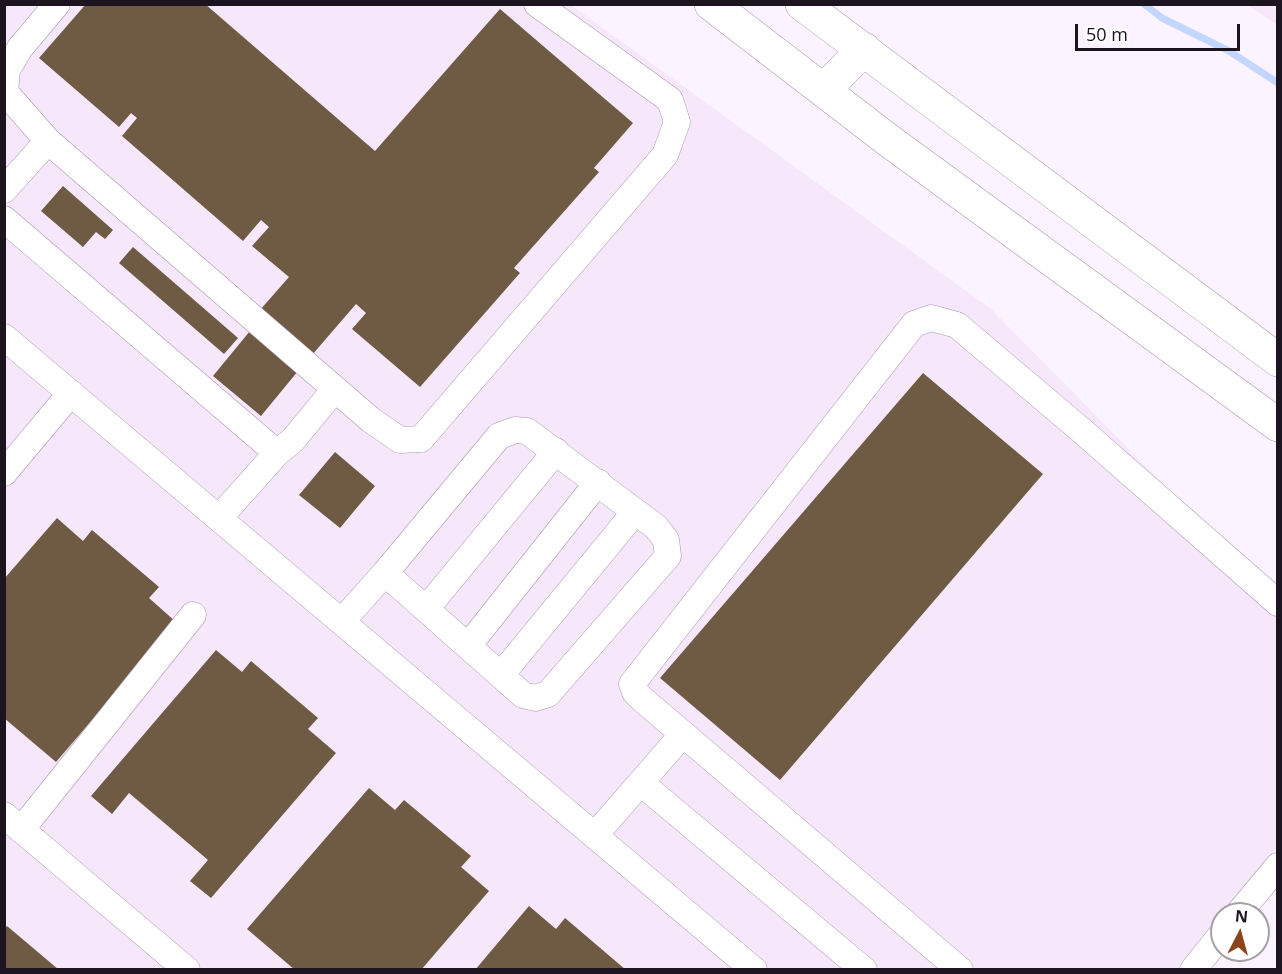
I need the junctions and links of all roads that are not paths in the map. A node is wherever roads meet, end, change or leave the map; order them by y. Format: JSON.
{"nodes":[{"id":1,"x":57,"y":4,"type":"edge"},
{"id":2,"x":537,"y":4,"type":"edge"},
{"id":3,"x":711,"y":4,"type":"edge"},
{"id":4,"x":802,"y":4,"type":"edge"},
{"id":5,"x":864,"y":49,"type":"junction"},
{"id":6,"x":824,"y":90,"type":"junction"},
{"id":7,"x":48,"y":141,"type":"junction"},
{"id":8,"x":4,"y":190,"type":"edge"},
{"id":9,"x":4,"y":219,"type":"edge"},
{"id":10,"x":4,"y":337,"type":"edge"},
{"id":11,"x":1278,"y":360,"type":"edge"},
{"id":12,"x":335,"y":389,"type":"junction"},
{"id":13,"x":71,"y":393,"type":"junction"},
{"id":14,"x":1278,"y":425,"type":"edge"},
{"id":15,"x":556,"y":451,"type":"junction"},
{"id":16,"x":277,"y":453,"type":"junction"},
{"id":17,"x":4,"y":473,"type":"edge"},
{"id":18,"x":598,"y":482,"type":"junction"},
{"id":19,"x":635,"y":512,"type":"junction"},
{"id":20,"x":219,"y":518,"type":"junction"},
{"id":21,"x":385,"y":573,"type":"junction"},
{"id":22,"x":1278,"y":603,"type":"edge"},
{"id":23,"x":426,"y":609,"type":"junction"},
{"id":24,"x":193,"y":615,"type":"dead end"},
{"id":25,"x":342,"y":621,"type":"junction"},
{"id":26,"x":468,"y":646,"type":"junction"},
{"id":27,"x":501,"y":675,"type":"junction"},
{"id":28,"x":683,"y":734,"type":"junction"},
{"id":29,"x":641,"y":783,"type":"junction"},
{"id":30,"x":13,"y":822,"type":"edge"},
{"id":31,"x":595,"y":836,"type":"junction"},
{"id":32,"x":1278,"y":866,"type":"edge"},
{"id":33,"x":1248,"y":902,"type":"edge"},
{"id":34,"x":1210,"y":948,"type":"edge"},
{"id":35,"x":187,"y":969,"type":"edge"},
{"id":36,"x":754,"y":969,"type":"edge"},
{"id":37,"x":864,"y":969,"type":"edge"},
{"id":38,"x":960,"y":969,"type":"edge"},
{"id":39,"x":1193,"y":969,"type":"edge"}],
"edges":[{"from":1,"to":7,"type":"street"},
{"from":2,"to":12,"type":"street"},
{"from":3,"to":6,"type":"highway"},
{"from":4,"to":5,"type":"highway"},
{"from":5,"to":6,"type":"highway"},
{"from":5,"to":11,"type":"highway"},
{"from":6,"to":14,"type":"highway"},
{"from":7,"to":8,"type":"street"},
{"from":7,"to":12,"type":"street"},
{"from":9,"to":16,"type":"street"},
{"from":10,"to":13,"type":"street"},
{"from":12,"to":16,"type":"street"},
{"from":13,"to":17,"type":"street"},
{"from":13,"to":20,"type":"street"},
{"from":15,"to":18,"type":"street"},
{"from":15,"to":21,"type":"street"},
{"from":15,"to":23,"type":"street"},
{"from":16,"to":20,"type":"street"},
{"from":18,"to":19,"type":"street"},
{"from":18,"to":26,"type":"street"},
{"from":19,"to":27,"type":"street"},
{"from":19,"to":27,"type":"street"},
{"from":20,"to":25,"type":"street"},
{"from":21,"to":23,"type":"street"},
{"from":21,"to":25,"type":"street"},
{"from":22,"to":28,"type":"street"},
{"from":23,"to":26,"type":"street"},
{"from":24,"to":30,"type":"street"},
{"from":25,"to":31,"type":"street"},
{"from":26,"to":27,"type":"street"},
{"from":28,"to":29,"type":"street"},
{"from":28,"to":38,"type":"street"},
{"from":29,"to":31,"type":"street"},
{"from":29,"to":37,"type":"street"},
{"from":30,"to":35,"type":"street"},
{"from":31,"to":36,"type":"street"},
{"from":32,"to":33,"type":"street"},
{"from":34,"to":39,"type":"street"}]}
